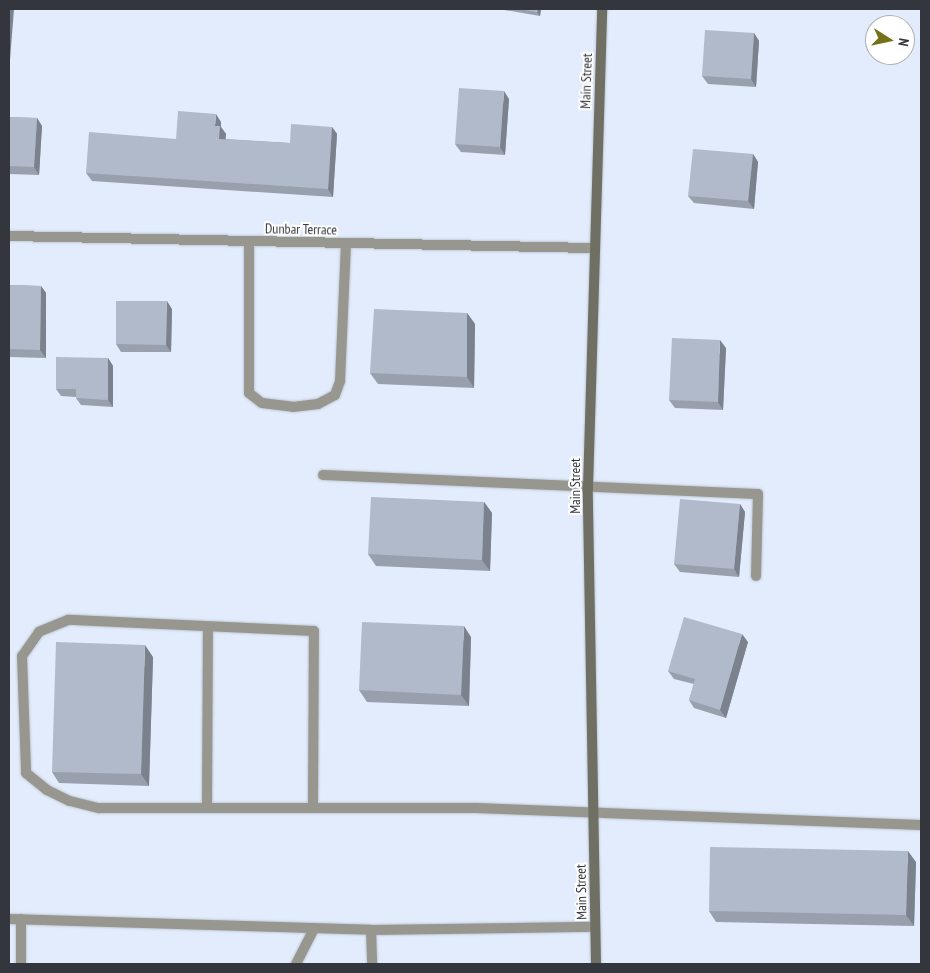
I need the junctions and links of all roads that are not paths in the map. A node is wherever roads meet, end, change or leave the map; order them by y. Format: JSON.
{"nodes":[{"id":1,"x":602,"y":9,"type":"edge"},
{"id":2,"x":9,"y":236,"type":"edge"},
{"id":3,"x":249,"y":242,"type":"junction"},
{"id":4,"x":346,"y":244,"type":"junction"},
{"id":5,"x":594,"y":248,"type":"junction"},
{"id":6,"x":323,"y":475,"type":"dead end"},
{"id":7,"x":588,"y":488,"type":"junction"},
{"id":8,"x":756,"y":576,"type":"dead end"},
{"id":9,"x":208,"y":627,"type":"junction"},
{"id":10,"x":313,"y":806,"type":"junction"},
{"id":11,"x":207,"y":807,"type":"junction"},
{"id":12,"x":594,"y":812,"type":"junction"},
{"id":13,"x":921,"y":825,"type":"edge"},
{"id":14,"x":9,"y":919,"type":"edge"},
{"id":15,"x":21,"y":919,"type":"junction"},
{"id":16,"x":596,"y":927,"type":"junction"},
{"id":17,"x":314,"y":929,"type":"junction"},
{"id":18,"x":371,"y":930,"type":"junction"},
{"id":19,"x":21,"y":964,"type":"edge"},
{"id":20,"x":296,"y":964,"type":"edge"},
{"id":21,"x":372,"y":964,"type":"edge"},
{"id":22,"x":596,"y":964,"type":"edge"}],
"edges":[{"from":1,"to":5,"type":"main road","name":"Main Street"},
{"from":2,"to":3,"type":"street","name":"Dunbar Terrace"},
{"from":3,"to":4,"type":"street","name":"Dunbar Terrace"},
{"from":3,"to":4,"type":"street"},
{"from":4,"to":5,"type":"street","name":"Dunbar Terrace"},
{"from":5,"to":7,"type":"main road","name":"Main Street"},
{"from":6,"to":7,"type":"street"},
{"from":7,"to":8,"type":"street"},
{"from":7,"to":12,"type":"main road","name":"Main Street"},
{"from":9,"to":10,"type":"street"},
{"from":9,"to":11,"type":"street"},
{"from":9,"to":11,"type":"street"},
{"from":10,"to":11,"type":"street"},
{"from":10,"to":12,"type":"street"},
{"from":12,"to":13,"type":"street"},
{"from":12,"to":16,"type":"main road","name":"Main Street"},
{"from":14,"to":15,"type":"street"},
{"from":15,"to":17,"type":"street"},
{"from":15,"to":19,"type":"street"},
{"from":16,"to":18,"type":"street"},
{"from":16,"to":22,"type":"main road","name":"Main Street"},
{"from":17,"to":18,"type":"street"},
{"from":17,"to":20,"type":"street"},
{"from":18,"to":21,"type":"street"}]}
